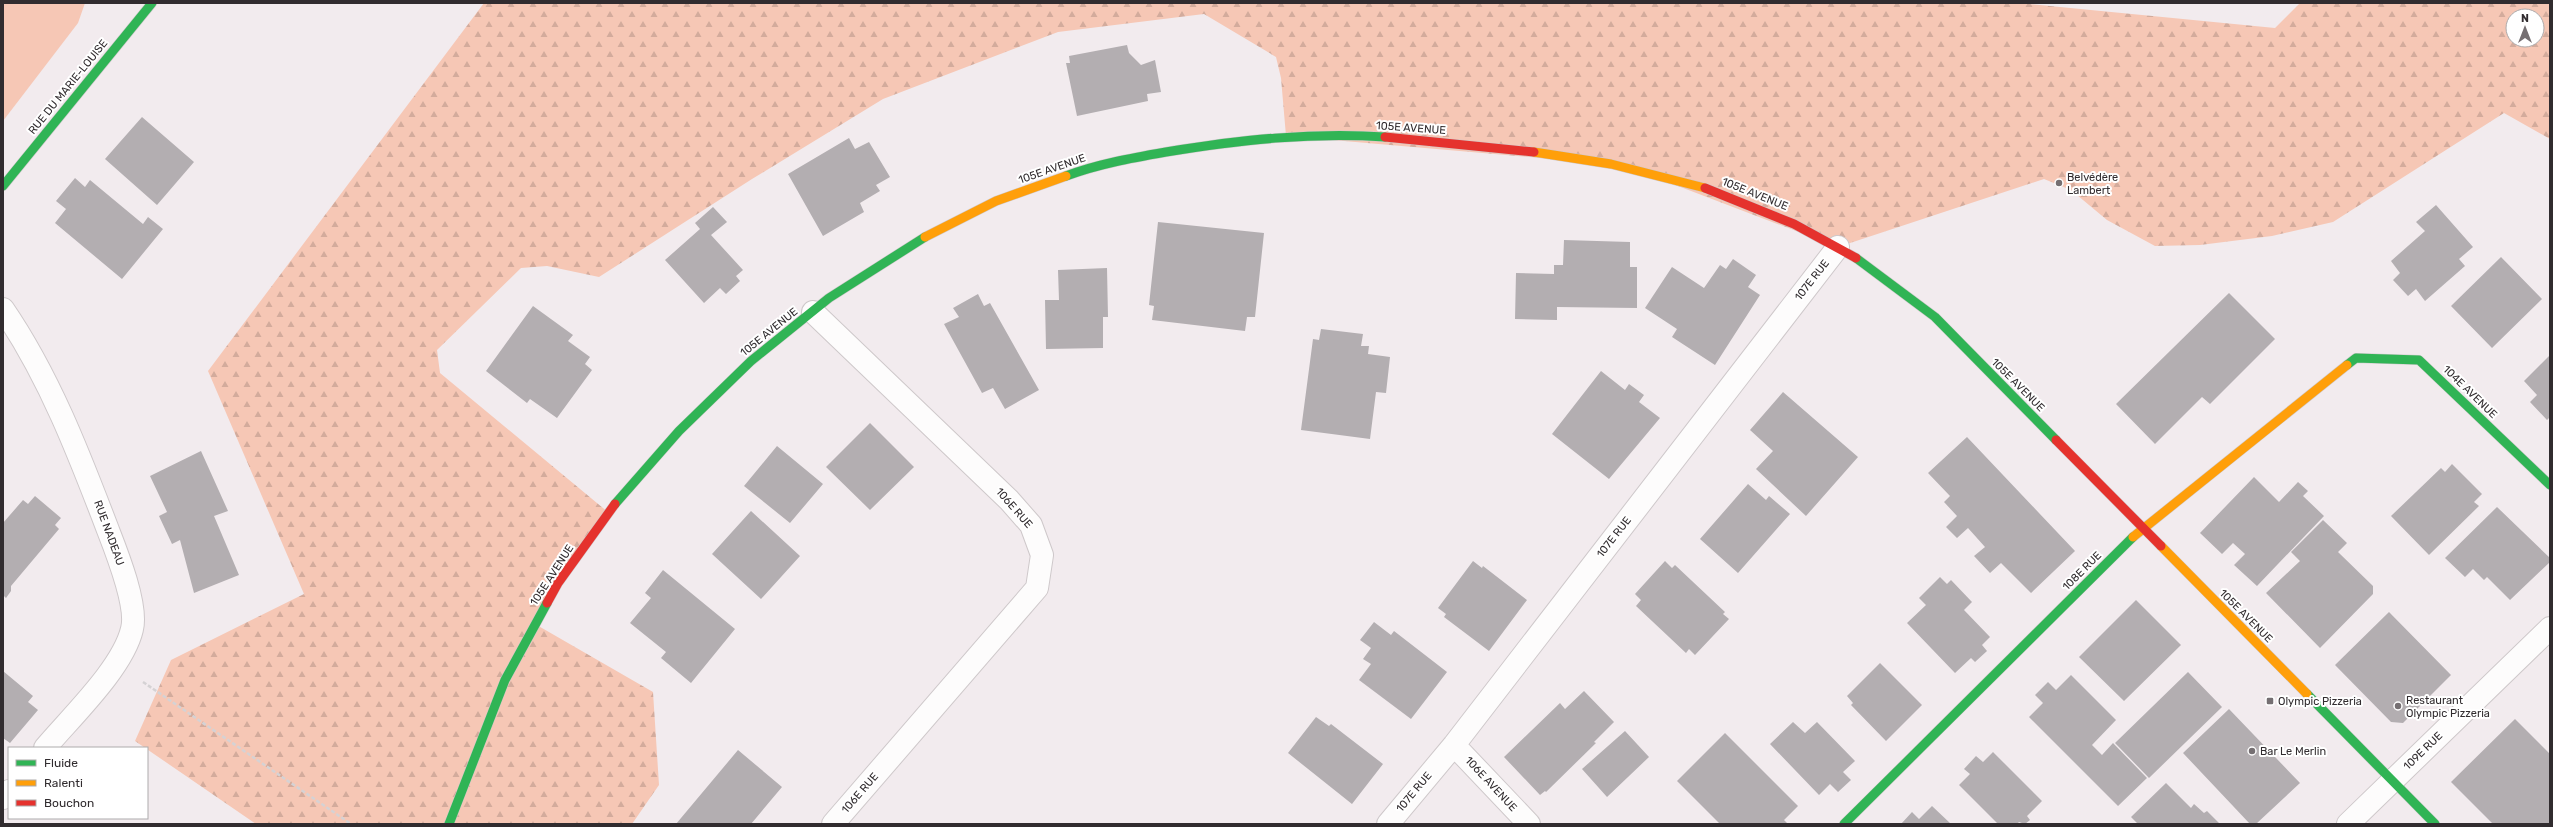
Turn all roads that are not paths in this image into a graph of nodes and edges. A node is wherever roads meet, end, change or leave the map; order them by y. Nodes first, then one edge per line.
1 (152, 3) edge
2 (3, 186) edge
3 (1838, 247) junction
4 (3, 309) edge
5 (813, 312) junction
6 (2356, 358) joint
7 (2550, 485) edge
8 (2142, 528) junction
9 (2550, 628) edge
10 (1454, 745) junction
11 (46, 747) edge
12 (2392, 781) junction
13 (448, 824) edge
14 (833, 824) edge
15 (1388, 824) edge
16 (1529, 824) edge
17 (1844, 824) edge
18 (2348, 824) edge
19 (2435, 824) edge

1 - 2 street, RUE DU MARIE-LOUISE
3 - 5 street, 105E AVENUE
3 - 8 street, 105E AVENUE
3 - 10 street, 107E RUE
4 - 11 street, RUE NADEAU
5 - 13 street, 105E AVENUE
5 - 14 street, 106E RUE
6 - 7 street, 104E AVENUE
6 - 8 street, 108E RUE
8 - 12 street, 105E AVENUE
8 - 17 street, 108E RUE
9 - 12 street, 109E RUE
10 - 15 street, 107E RUE
10 - 16 street, 106E AVENUE
12 - 18 street, 109E RUE
12 - 19 street, 105E AVENUE

